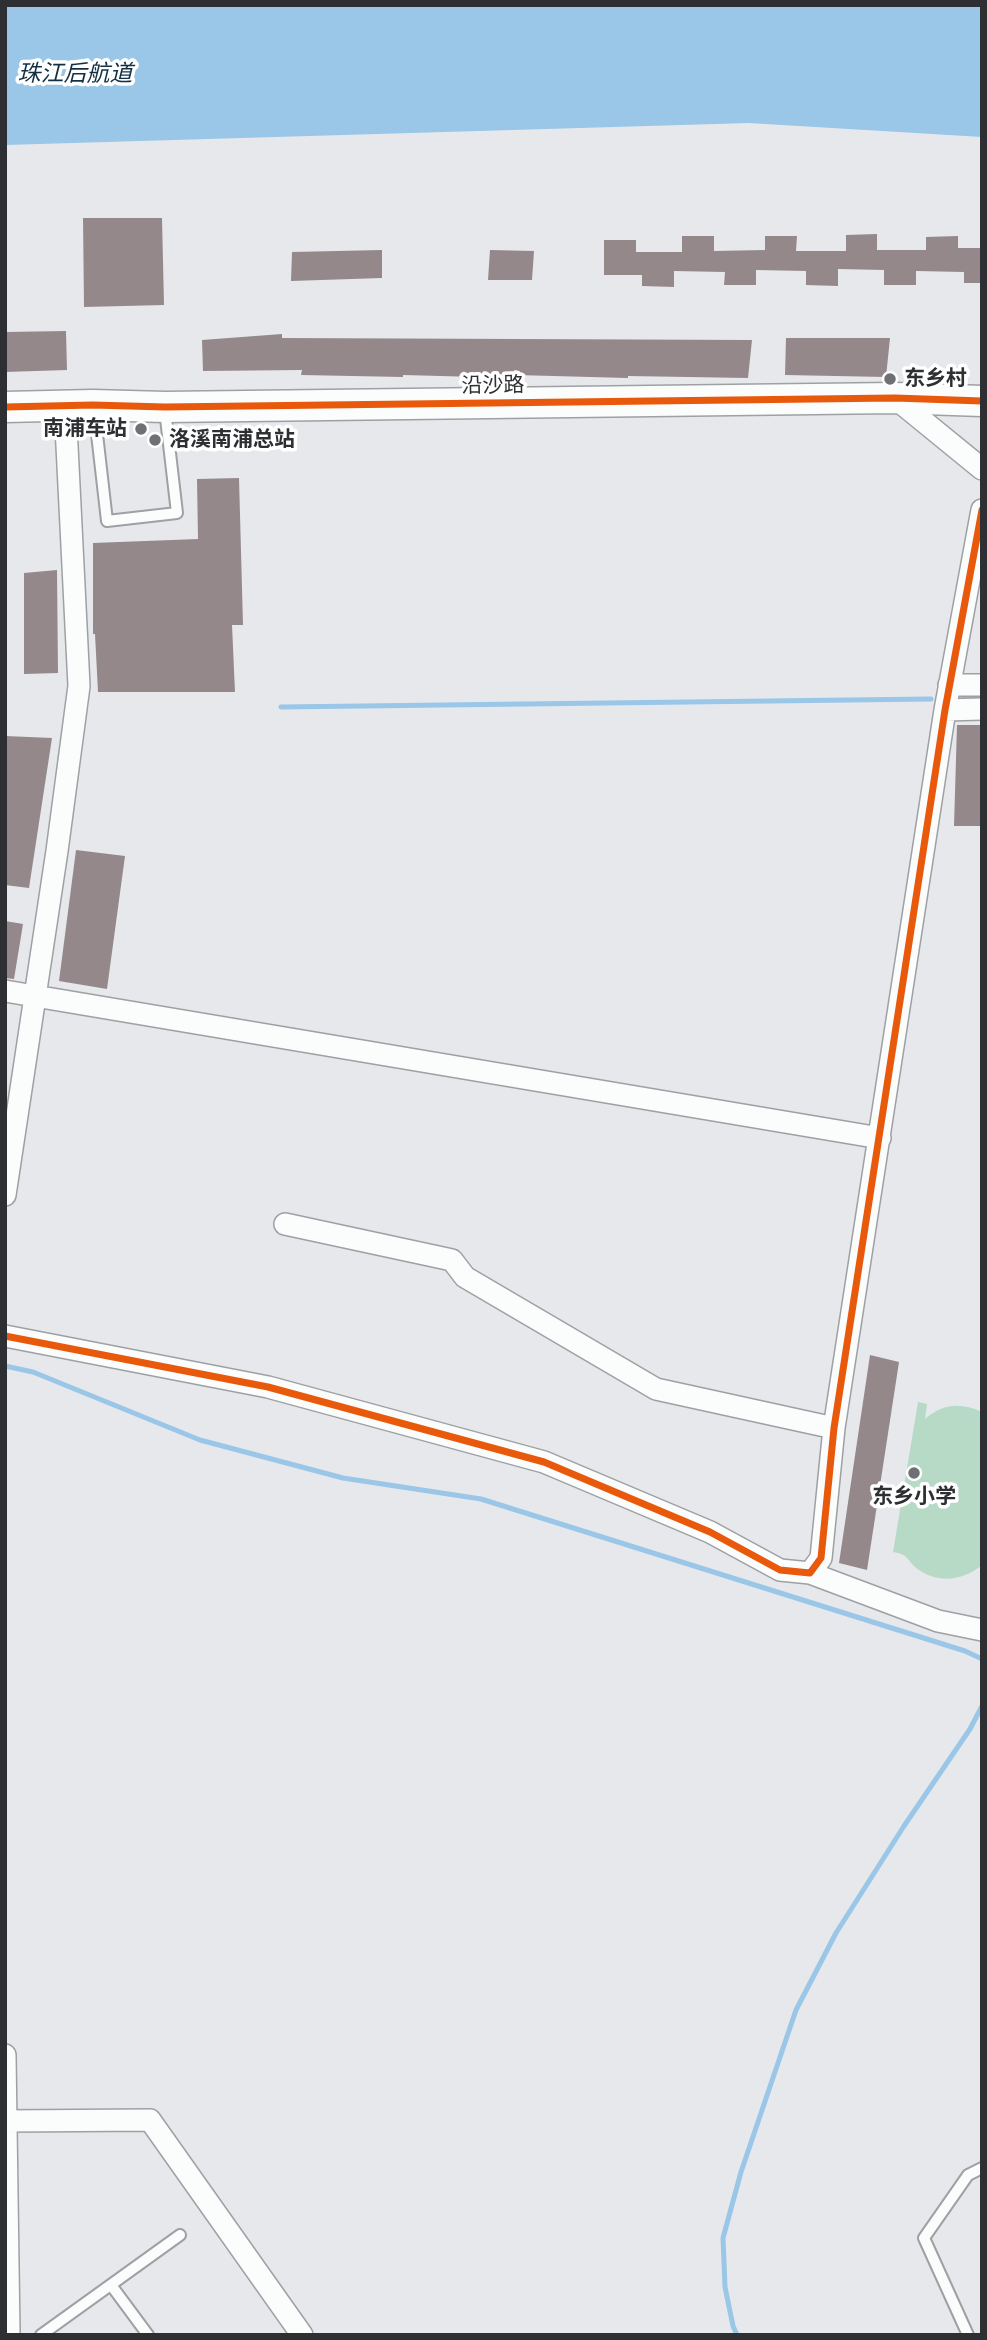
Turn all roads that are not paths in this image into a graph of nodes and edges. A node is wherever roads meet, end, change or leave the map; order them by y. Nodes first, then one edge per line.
1 (895, 398) junction
2 (982, 401) edge
3 (79, 405) junction
4 (5, 407) edge
5 (165, 408) junction
6 (982, 469) edge
7 (982, 510) edge
8 (949, 685) junction
9 (982, 685) edge
10 (982, 709) edge
11 (945, 710) junction
12 (5, 991) edge
13 (36, 996) junction
14 (880, 1138) junction
15 (5, 1195) edge
16 (285, 1224) dead end
17 (5, 1336) edge
18 (834, 1428) junction
19 (810, 1573) junction
20 (982, 1630) edge
21 (5, 2055) edge
22 (7, 2120) edge
23 (982, 2168) edge
24 (180, 2235) dead end
25 (111, 2285) junction
26 (9, 2335) edge
27 (41, 2335) edge
28 (148, 2335) edge
29 (302, 2335) edge
30 (968, 2335) edge

1 - 2 street, 沿沙路
1 - 5 street, 沿沙路
1 - 6 street
3 - 4 street, 沿沙路
3 - 5 street, 沿沙路
3 - 5 lane
3 - 13 street
7 - 8 street
8 - 9 street
8 - 11 street
10 - 11 street
11 - 14 street
12 - 13 street
13 - 14 street
13 - 15 street
14 - 18 street
16 - 18 street
17 - 19 street
18 - 19 street
19 - 20 street
21 - 22 street
22 - 26 street
22 - 29 street
23 - 30 lane
24 - 25 lane
25 - 27 lane
25 - 28 lane

